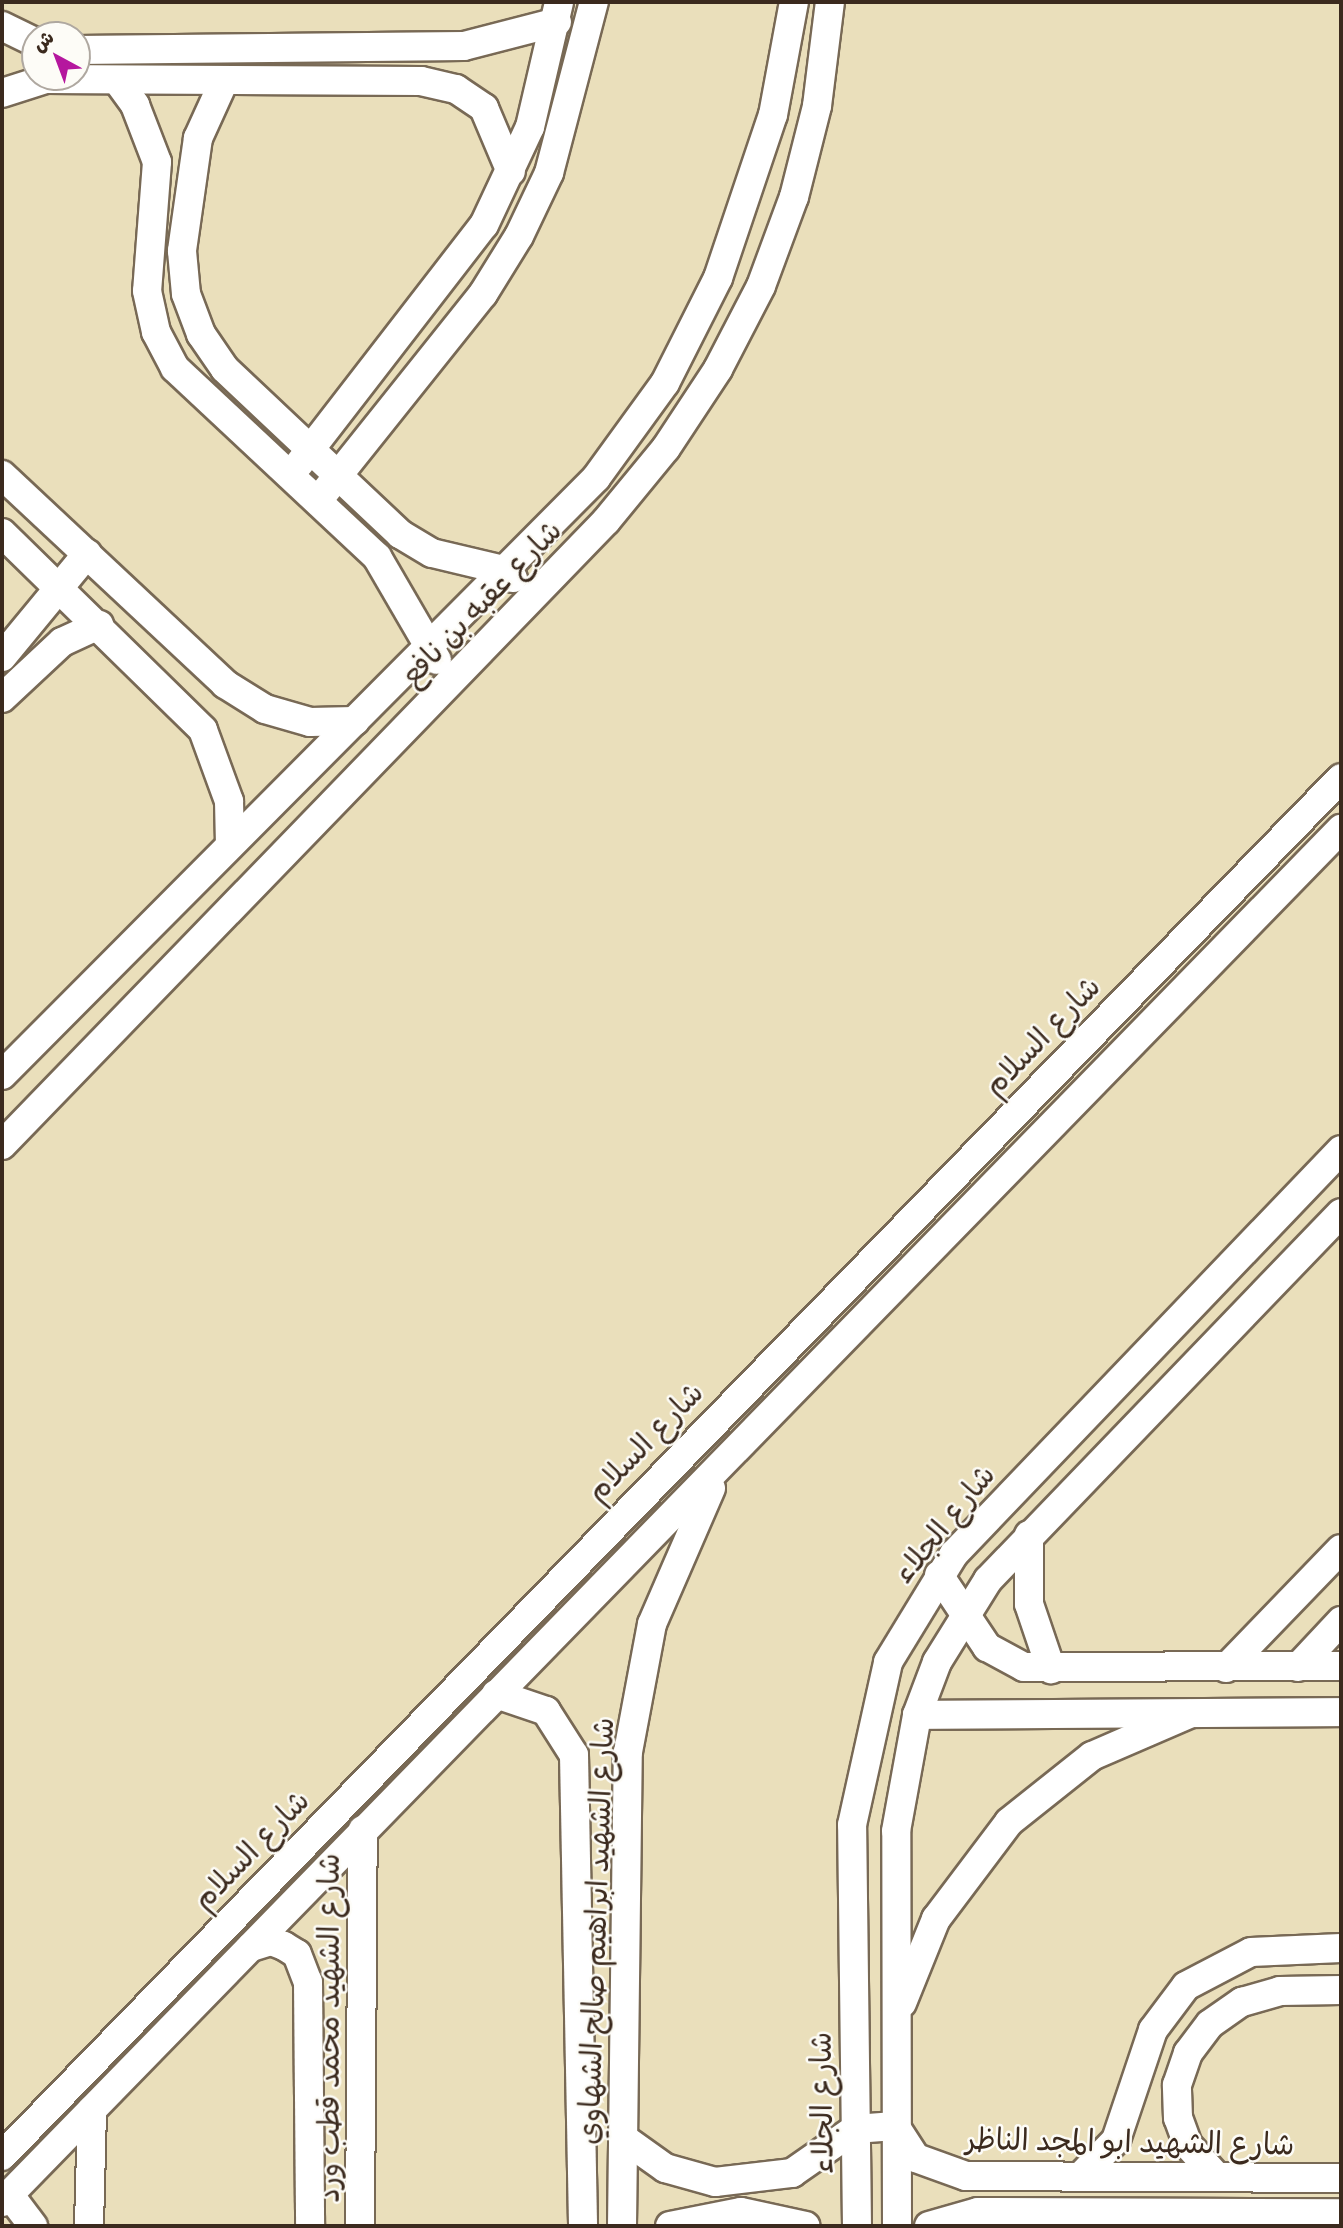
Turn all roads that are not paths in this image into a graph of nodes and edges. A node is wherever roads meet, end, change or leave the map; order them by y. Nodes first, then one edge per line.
1 (594, 2) edge
2 (794, 2) edge
3 (830, 2) edge
4 (558, 12) edge
5 (2, 26) edge
6 (21, 36) edge
7 (91, 50) edge
8 (174, 51) junction
9 (117, 80) junction
10 (173, 80) junction
11 (224, 80) junction
12 (2, 93) edge
13 (511, 172) junction
14 (310, 452) junction
15 (2, 475) edge
16 (288, 477) junction
17 (336, 477) junction
18 (316, 503) junction
19 (2, 533) edge
20 (87, 554) junction
21 (504, 570) junction
22 (58, 585) junction
23 (533, 596) junction
24 (99, 625) junction
25 (427, 648) junction
26 (2, 657) edge
27 (454, 678) junction
28 (2, 698) edge
29 (355, 721) junction
30 (1341, 778) edge
31 (1341, 830) edge
32 (230, 845) junction
33 (2, 1075) edge
34 (2, 1144) edge
35 (1341, 1150) edge
36 (1341, 1213) edge
37 (709, 1423) junction
38 (736, 1449) junction
39 (1029, 1535) junction
40 (1341, 1549) edge
41 (939, 1575) junction
42 (965, 1611) junction
43 (1341, 1621) edge
44 (1298, 1667) junction
45 (1341, 1667) edge
46 (1226, 1668) junction
47 (1051, 1669) junction
48 (496, 1694) junction
49 (1341, 1712) edge
50 (1189, 1713) junction
51 (917, 1715) junction
52 (863, 1758) junction
53 (906, 1763) junction
54 (363, 1830) junction
55 (251, 1947) junction
56 (1341, 1948) edge
57 (1341, 1990) edge
58 (894, 2033) junction
59 (1138, 2068) junction
60 (1179, 2076) junction
61 (92, 2110) junction
62 (895, 2126) junction
63 (855, 2129) junction
64 (623, 2137) junction
65 (2, 2156) edge
66 (1080, 2177) junction
67 (1217, 2177) junction
68 (1341, 2178) edge
69 (5, 2198) edge
70 (1341, 2213) edge
71 (33, 2226) edge
72 (89, 2226) edge
73 (310, 2226) edge
74 (360, 2226) edge
75 (583, 2226) edge
76 (622, 2226) edge
77 (670, 2226) edge
78 (806, 2226) edge
79 (857, 2226) edge
80 (897, 2226) edge
81 (929, 2226) edge

1 - 17 street
2 - 21 street, شارع عقبه بن نافع
3 - 23 street, شارع عقبه بن نافع
4 - 8 street
4 - 13 street
5 - 6 street
7 - 8 street
8 - 10 street
9 - 10 street
9 - 12 street
9 - 16 street
10 - 11 street
11 - 13 street
11 - 14 street
13 - 14 street
14 - 16 street
14 - 17 street
15 - 20 street
16 - 18 street
17 - 18 street
17 - 21 street
18 - 25 street
19 - 22 street
20 - 22 street
20 - 29 street
21 - 23 street
21 - 25 street, شارع عقبه بن نافع
22 - 24 street
22 - 26 street
23 - 27 street, شارع عقبه بن نافع
24 - 28 street
24 - 32 street
25 - 27 street
25 - 29 street, شارع عقبه بن نافع
27 - 34 street, شارع عقبه بن نافع
29 - 32 street, شارع عقبه بن نافع
30 - 37 street, شارع السلام
31 - 38 street
32 - 33 street, شارع عقبه بن نافع
35 - 41 street, شارع الجلاء
36 - 39 street
37 - 38 street
37 - 65 street, شارع السلام
38 - 48 street
38 - 64 street, شارع الشهيد ابراهيم صالح الشهاوي
39 - 42 street
39 - 47 street
40 - 46 street
41 - 42 street
41 - 52 street, شارع الجلاء
42 - 47 street
42 - 51 street
43 - 44 street
44 - 45 street
44 - 46 street
46 - 47 street
48 - 54 street
48 - 75 street, شارع الشهيد ابراهيم صالح الشهاوي
49 - 50 street
50 - 51 street
50 - 58 street
51 - 53 street
52 - 53 street
52 - 63 street, شارع الجلاء
53 - 58 street
54 - 55 street
54 - 74 street, شارع الشهيد محمد قطب ورد
55 - 61 street
55 - 73 street, شارع الشهيد محمد قطب ورد
56 - 59 street
57 - 60 street
58 - 62 street
59 - 60 street
59 - 66 street
60 - 67 street
61 - 69 street
61 - 72 street
62 - 63 street
62 - 66 street, شارع الشهيد ابو المجد الناظر
62 - 80 street
63 - 64 street
63 - 79 street, شارع الجلاء
64 - 76 street, شارع الشهيد ابراهيم صالح الشهاوي
66 - 67 street, شارع الشهيد ابو المجد الناظر
67 - 68 street, شارع الشهيد ابو المجد الناظر
69 - 71 street
70 - 81 street
77 - 78 street

